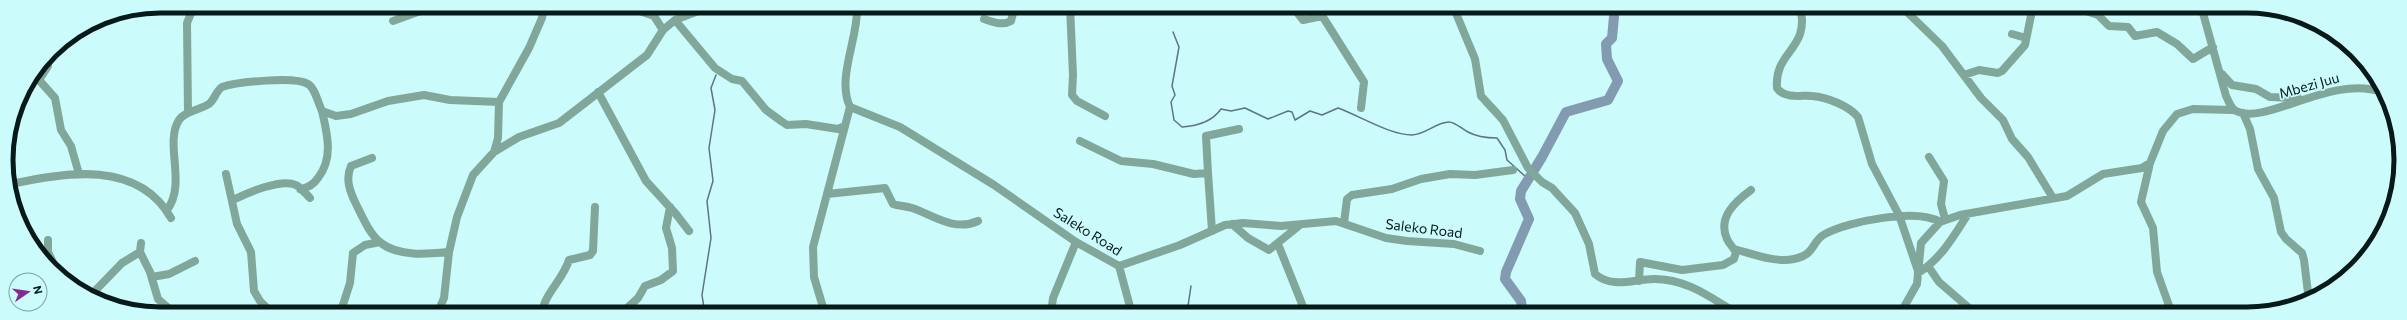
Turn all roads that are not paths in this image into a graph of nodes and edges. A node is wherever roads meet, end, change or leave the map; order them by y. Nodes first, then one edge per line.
1 (191, 13) edge
2 (415, 13) edge
3 (543, 13) edge
4 (652, 13) edge
5 (692, 13) edge
6 (858, 13) edge
7 (1014, 13) edge
8 (1070, 13) edge
9 (1298, 13) edge
10 (1320, 13) edge
11 (1456, 13) edge
12 (1801, 13) edge
13 (1908, 13) edge
14 (2030, 13) edge
15 (2093, 13) edge
16 (2203, 13) edge
17 (1322, 16) junction
18 (984, 19) dead end
19 (675, 20) junction
20 (393, 21) dead end
21 (664, 30) junction
22 (2012, 34) dead end
23 (2026, 38) junction
24 (2213, 46) junction
25 (47, 65) edge
26 (2219, 70) junction
27 (1964, 75) junction
28 (2376, 91) edge
29 (598, 92) junction
30 (2307, 98) junction
31 (499, 102) junction
32 (850, 107) junction
33 (1361, 108) dead end
34 (2233, 110) junction
35 (322, 111) junction
36 (188, 113) junction
37 (2243, 113) junction
38 (1105, 116) dead end
39 (845, 126) junction
40 (1239, 129) dead end
41 (1080, 141) dead end
42 (494, 152) junction
43 (1929, 157) dead end
44 (372, 158) dead end
45 (2150, 163) junction
46 (1513, 170) dead end
47 (1208, 173) junction
48 (79, 174) junction
49 (226, 174) dead end
50 (15, 183) edge
51 (300, 189) junction
52 (1751, 190) dead end
53 (827, 194) junction
54 (310, 198) dead end
55 (2053, 198) junction
56 (233, 200) junction
57 (595, 207) dead end
58 (670, 207) junction
59 (167, 210) junction
60 (1968, 214) junction
61 (1899, 216) junction
62 (171, 218) dead end
63 (978, 221) dead end
64 (1943, 221) junction
65 (1344, 223) junction
66 (1232, 224) junction
67 (1300, 225) junction
68 (689, 231) dead end
69 (1212, 231) junction
70 (48, 240) dead end
71 (380, 242) junction
72 (1076, 242) junction
73 (141, 243) dead end
74 (1278, 244) junction
75 (1734, 249) junction
76 (1480, 251) dead end
77 (140, 252) junction
78 (449, 252) junction
79 (52, 260) edge
80 (195, 261) dead end
81 (1119, 266) junction
82 (1928, 266) junction
83 (1918, 272) junction
84 (152, 277) junction
85 (1638, 281) junction
86 (94, 292) edge
87 (2307, 294) edge
88 (166, 307) edge
89 (266, 307) edge
90 (342, 307) edge
91 (439, 307) edge
92 (544, 307) edge
93 (628, 307) edge
94 (823, 307) edge
95 (1052, 307) edge
96 (1130, 307) edge
97 (1303, 307) edge
98 (1723, 307) edge
99 (1904, 307) edge
100 (1968, 307) edge
101 (2170, 307) edge

1 - 36 street
2 - 20 street
3 - 31 street
4 - 21 street
5 - 19 street
6 - 32 street
7 - 18 street
8 - 38 street
9 - 17 street
10 - 17 street
11 - 85 street
12 - 61 street
13 - 27 street
14 - 23 street
15 - 24 street
16 - 24 street
17 - 33 street
19 - 21 street
19 - 39 street
21 - 29 street
22 - 23 street
23 - 27 street
24 - 26 street
25 - 48 street
26 - 30 street
26 - 34 street
27 - 55 street
28 - 30 street, Mbezi Juu
29 - 42 street
29 - 58 street
30 - 37 street, Mbezi Juu
31 - 35 street
31 - 42 street
32 - 39 street
32 - 72 street, Saleko Road
34 - 37 street
34 - 45 street
35 - 36 street
35 - 51 street
36 - 59 street
37 - 87 street
39 - 53 street
40 - 47 street
41 - 47 street
42 - 78 street
43 - 64 street
44 - 71 street
45 - 55 street
45 - 101 street
46 - 65 street
47 - 69 street
48 - 50 street
48 - 59 street
49 - 56 street
51 - 54 street
51 - 56 street
52 - 75 street
53 - 63 street
53 - 94 street
55 - 60 street
56 - 89 street
57 - 92 street
58 - 68 street
58 - 93 street
59 - 62 street
60 - 64 street
60 - 82 street
61 - 64 street
61 - 75 street
61 - 83 street
64 - 83 street
65 - 67 street, Saleko Road
65 - 76 street, Saleko Road
66 - 67 street, Saleko Road
66 - 69 street, Saleko Road
66 - 74 street
67 - 74 street
69 - 81 street, Saleko Road
70 - 79 street
71 - 78 street
71 - 90 street
72 - 81 street, Saleko Road
72 - 95 street
73 - 77 street
74 - 97 street
75 - 85 street
77 - 84 street
77 - 86 street
78 - 91 street
80 - 84 street
81 - 96 street
82 - 83 street
82 - 100 street
83 - 99 street
84 - 88 street
85 - 98 street

